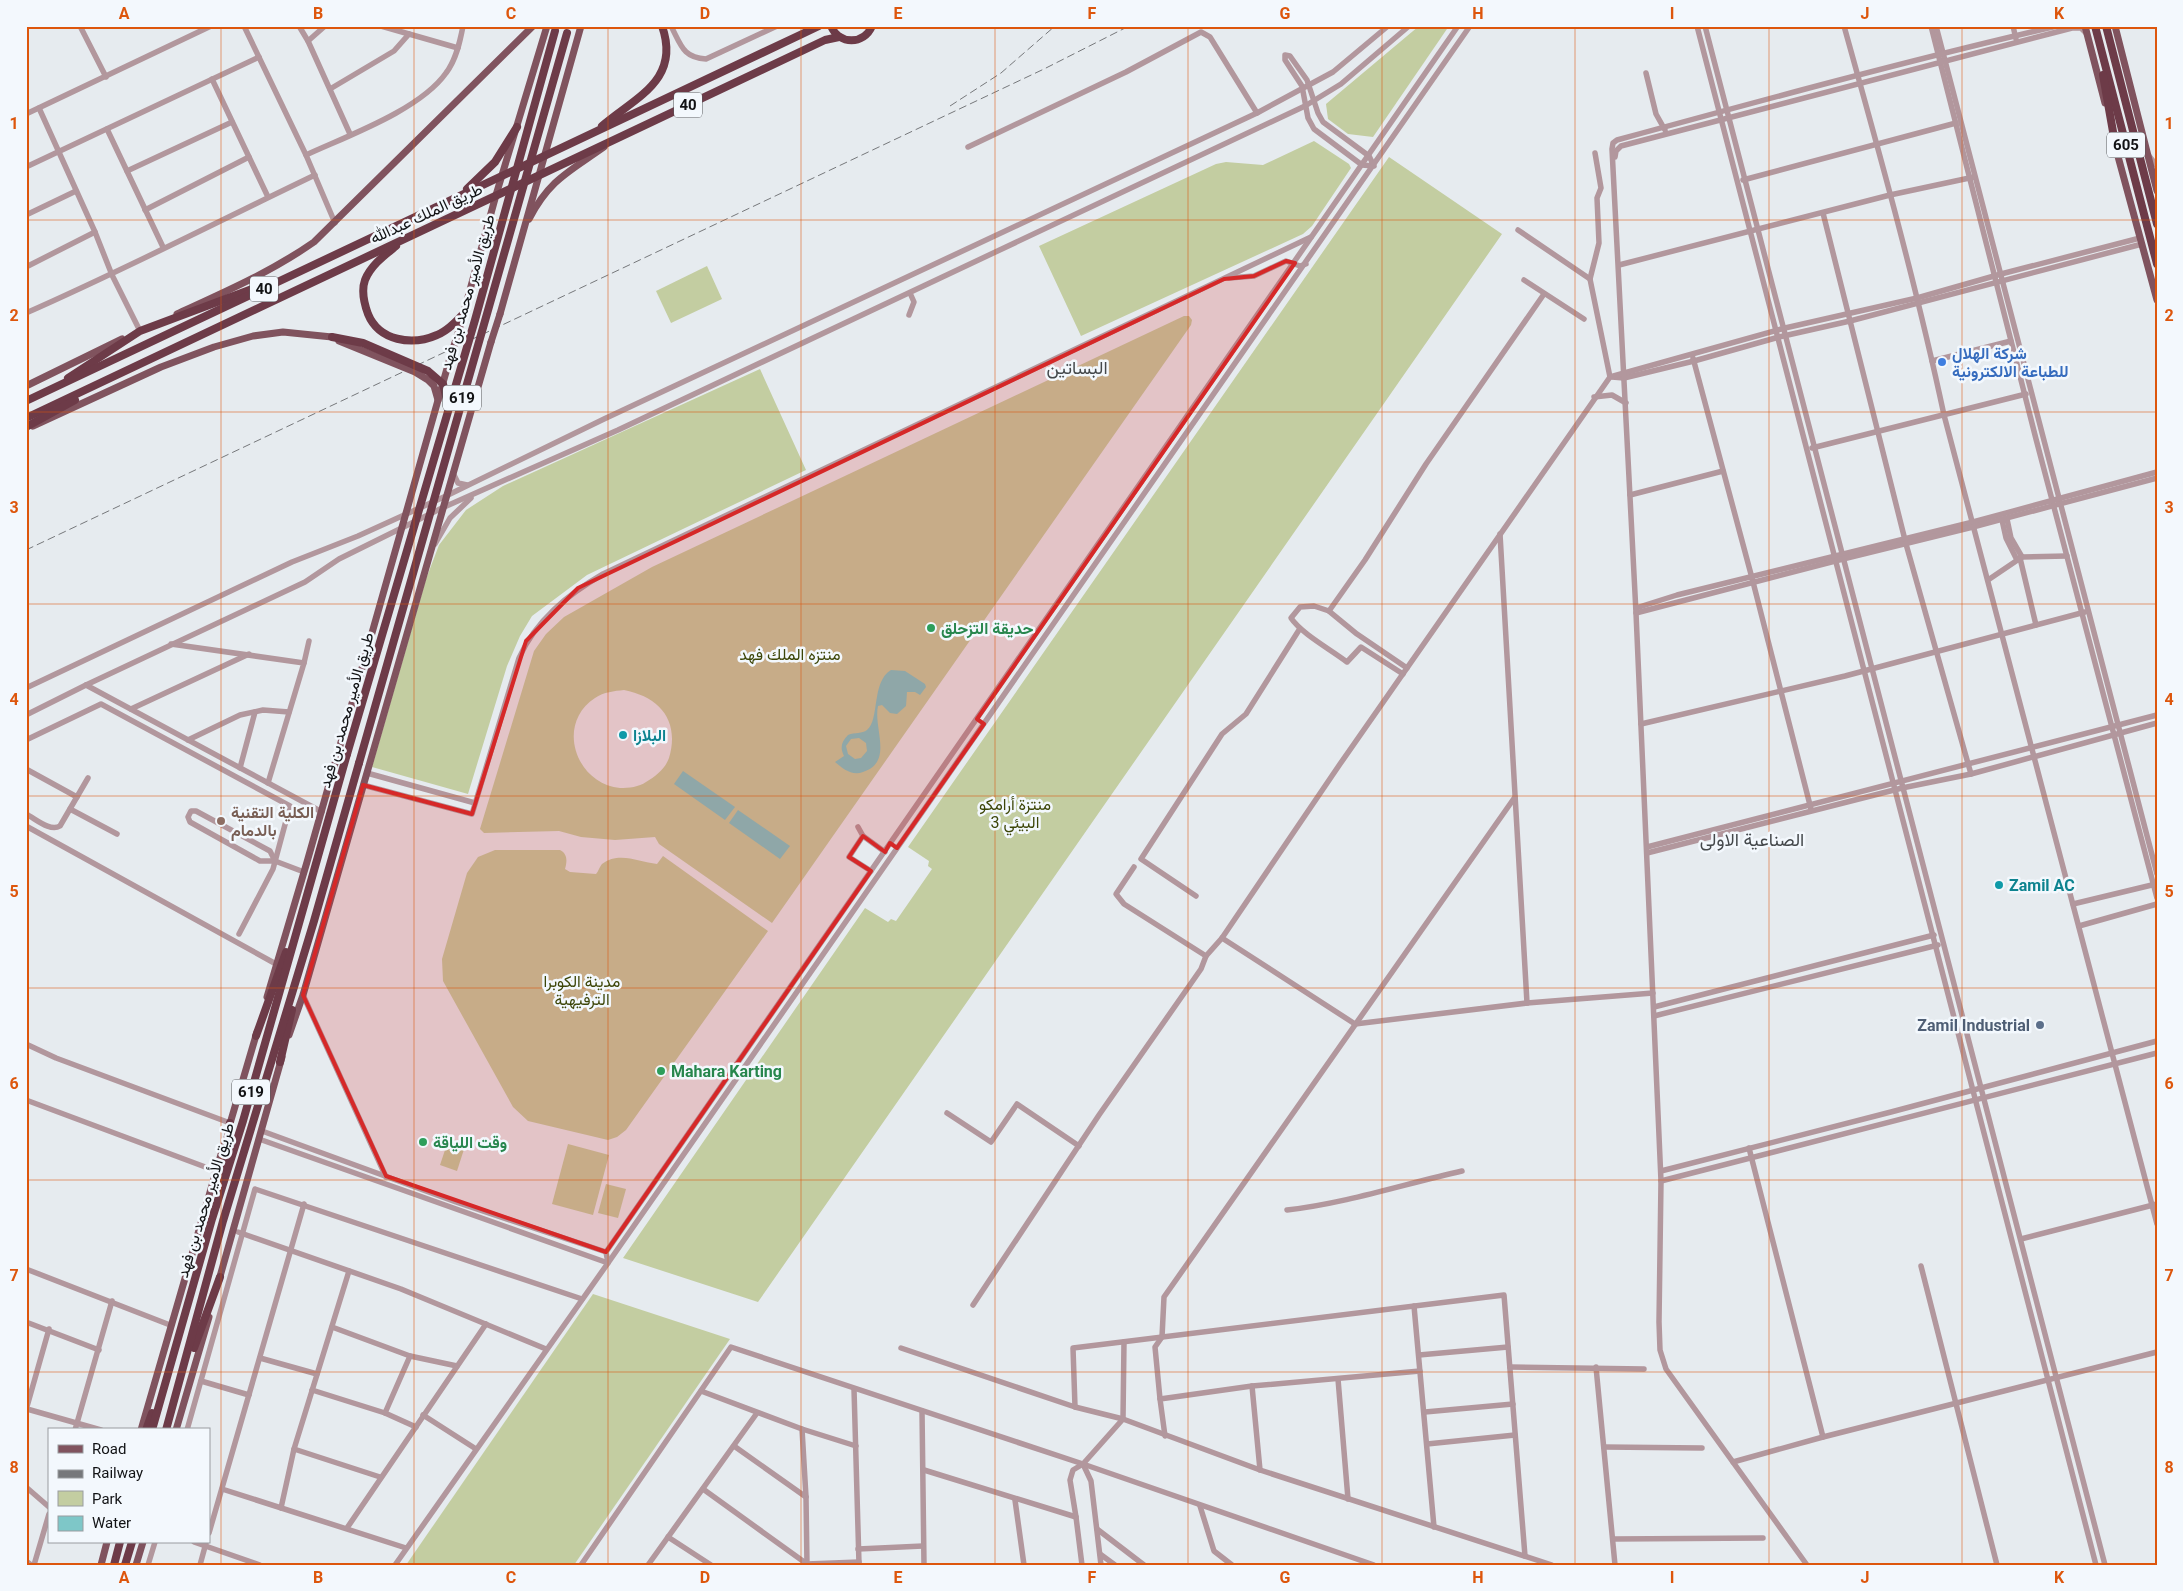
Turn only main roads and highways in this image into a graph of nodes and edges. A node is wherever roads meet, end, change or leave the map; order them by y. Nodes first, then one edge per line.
1 (533, 26) edge
2 (547, 26) edge
3 (581, 26) edge
4 (662, 26) edge
5 (819, 26) edge
6 (831, 26) edge
7 (872, 26) edge
8 (2085, 26) edge
9 (2095, 26) edge
10 (2106, 26) edge
11 (2115, 26) edge
12 (556, 29) edge
13 (568, 30) edge
14 (840, 38) junction
15 (517, 127) junction
16 (595, 132) junction
17 (613, 140) junction
18 (2115, 143) junction
19 (543, 157) junction
20 (538, 175) junction
21 (502, 176) junction
22 (2157, 191) edge
23 (496, 195) junction
24 (459, 196) junction
25 (2157, 224) edge
26 (521, 233) junction
27 (408, 237) junction
28 (2157, 264) edge
29 (313, 266) junction
30 (2157, 300) edge
31 (466, 310) junction
32 (140, 331) junction
33 (332, 337) junction
34 (106, 379) junction
35 (26, 386) edge
36 (44, 393) junction
37 (438, 400) junction
38 (26, 401) edge
39 (449, 407) junction
40 (26, 418) edge
41 (26, 428) edge
42 (309, 889) junction
43 (314, 921) junction
44 (256, 1036) junction
45 (280, 1062) junction
46 (230, 1123) junction
47 (212, 1219) junction
48 (220, 1277) junction
49 (179, 1335) junction
50 (178, 1392) junction
51 (142, 1428) edge
52 (147, 1428) edge
53 (153, 1428) edge
54 (167, 1428) edge
55 (177, 1428) edge
56 (106, 1544) edge
57 (119, 1544) edge
58 (131, 1544) edge
59 (142, 1544) edge
60 (101, 1565) edge
61 (114, 1565) edge
62 (125, 1565) edge
63 (136, 1565) edge

1 - 32 main road
2 - 15 main road
3 - 19 main road
4 - 16 highway
5 - 16 highway, طريق الملك عبدالله / 40
6 - 14 highway
7 - 14 highway, طريق الملك عبدالله
8 - 18 main road
9 - 18 highway
9 - 28 highway, 605
10 - 25 highway, 605
11 - 22 main road
12 - 39 highway, طريق الأمير محمد بن فهد / 619, bridge
13 - 43 highway, طريق الأمير محمد بن فهد / 619, bridge
14 - 17 highway, طريق الملك عبدالله / 40
15 - 21 main road
15 - 24 highway
16 - 19 highway, طريق الملك عبدالله / 40
17 - 20 highway, طريق الملك عبدالله / 40
17 - 26 main road
18 - 30 main road
19 - 20 main road
19 - 21 highway, طريق الملك عبدالله / 40
20 - 23 highway, طريق الملك عبدالله / 40
20 - 26 main road
21 - 23 main road
21 - 24 highway, طريق الملك عبدالله / 40
23 - 27 highway, طريق الملك عبدالله / 40
23 - 31 main road
24 - 29 highway, طريق الملك عبدالله / 40
26 - 45 main road, bridge
27 - 31 highway
27 - 34 highway, طريق الملك عبدالله / 40
29 - 32 highway
29 - 36 highway, طريق الملك عبدالله / 40
31 - 37 main road, bridge
32 - 35 main road
32 - 36 highway
33 - 37 main road, bridge
33 - 39 highway, bridge
33 - 41 main road
34 - 40 highway, طريق الملك عبدالله / 40
34 - 41 highway
36 - 38 highway, طريق الملك عبدالله / 40
37 - 44 main road
39 - 42 highway, طريق الأمير محمد بن فهد / 619, bridge
42 - 44 highway
42 - 47 highway, طريق الأمير محمد بن فهد / 619
43 - 45 highway
43 - 50 highway, طريق الأمير محمد بن فهد / 619
44 - 46 main road
45 - 48 main road
46 - 47 highway
46 - 51 main road
47 - 49 highway, طريق الأمير محمد بن فهد / 619
48 - 50 highway
48 - 55 main road
49 - 52 highway
49 - 53 highway, طريق الأمير محمد بن فهد / 619
50 - 54 highway, طريق الأمير محمد بن فهد / 619
56 - 60 main road
57 - 61 highway
58 - 62 highway
59 - 63 main road

